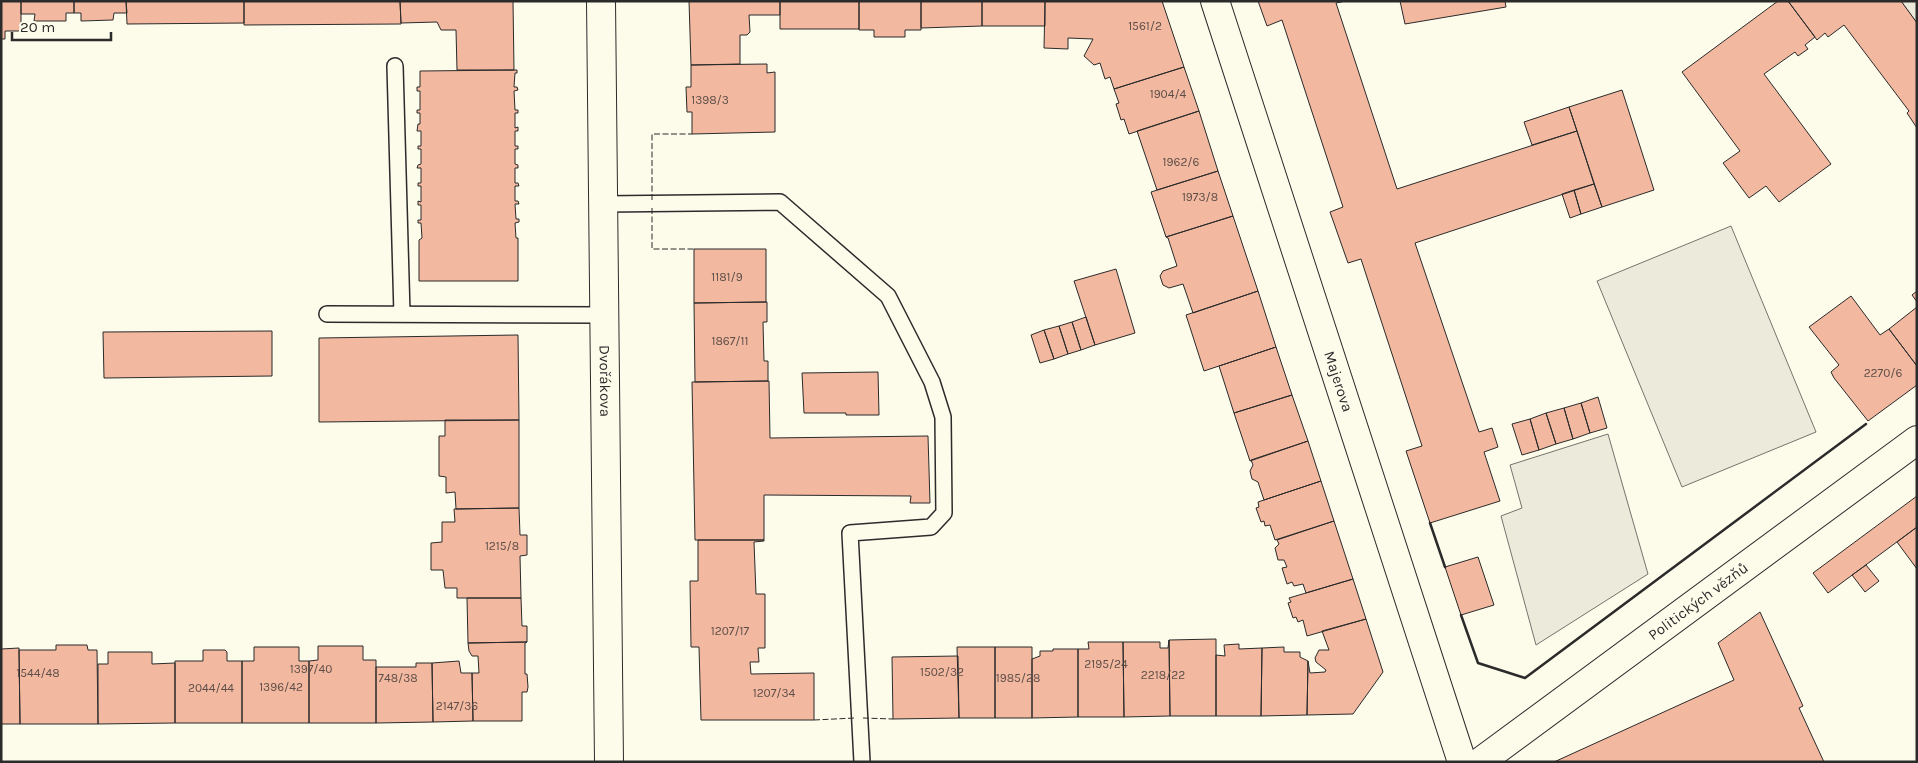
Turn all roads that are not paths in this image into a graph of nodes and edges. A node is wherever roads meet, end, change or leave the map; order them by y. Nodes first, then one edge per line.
1 (601, 1) edge
2 (1215, 1) edge
3 (395, 66) dead end
4 (604, 204) junction
5 (327, 314) dead end
6 (402, 314) junction
7 (605, 315) junction
8 (1917, 440) edge
9 (609, 762) edge
10 (862, 762) edge
11 (1462, 762) edge
12 (1480, 762) edge

1 - 4 street, Dvořákova
2 - 11 street, Majerova
3 - 6 lane
4 - 7 street, Dvořákova
4 - 10 lane
5 - 6 lane
6 - 7 lane
7 - 9 street, Dvořákova
8 - 12 street, Politických vězňů

